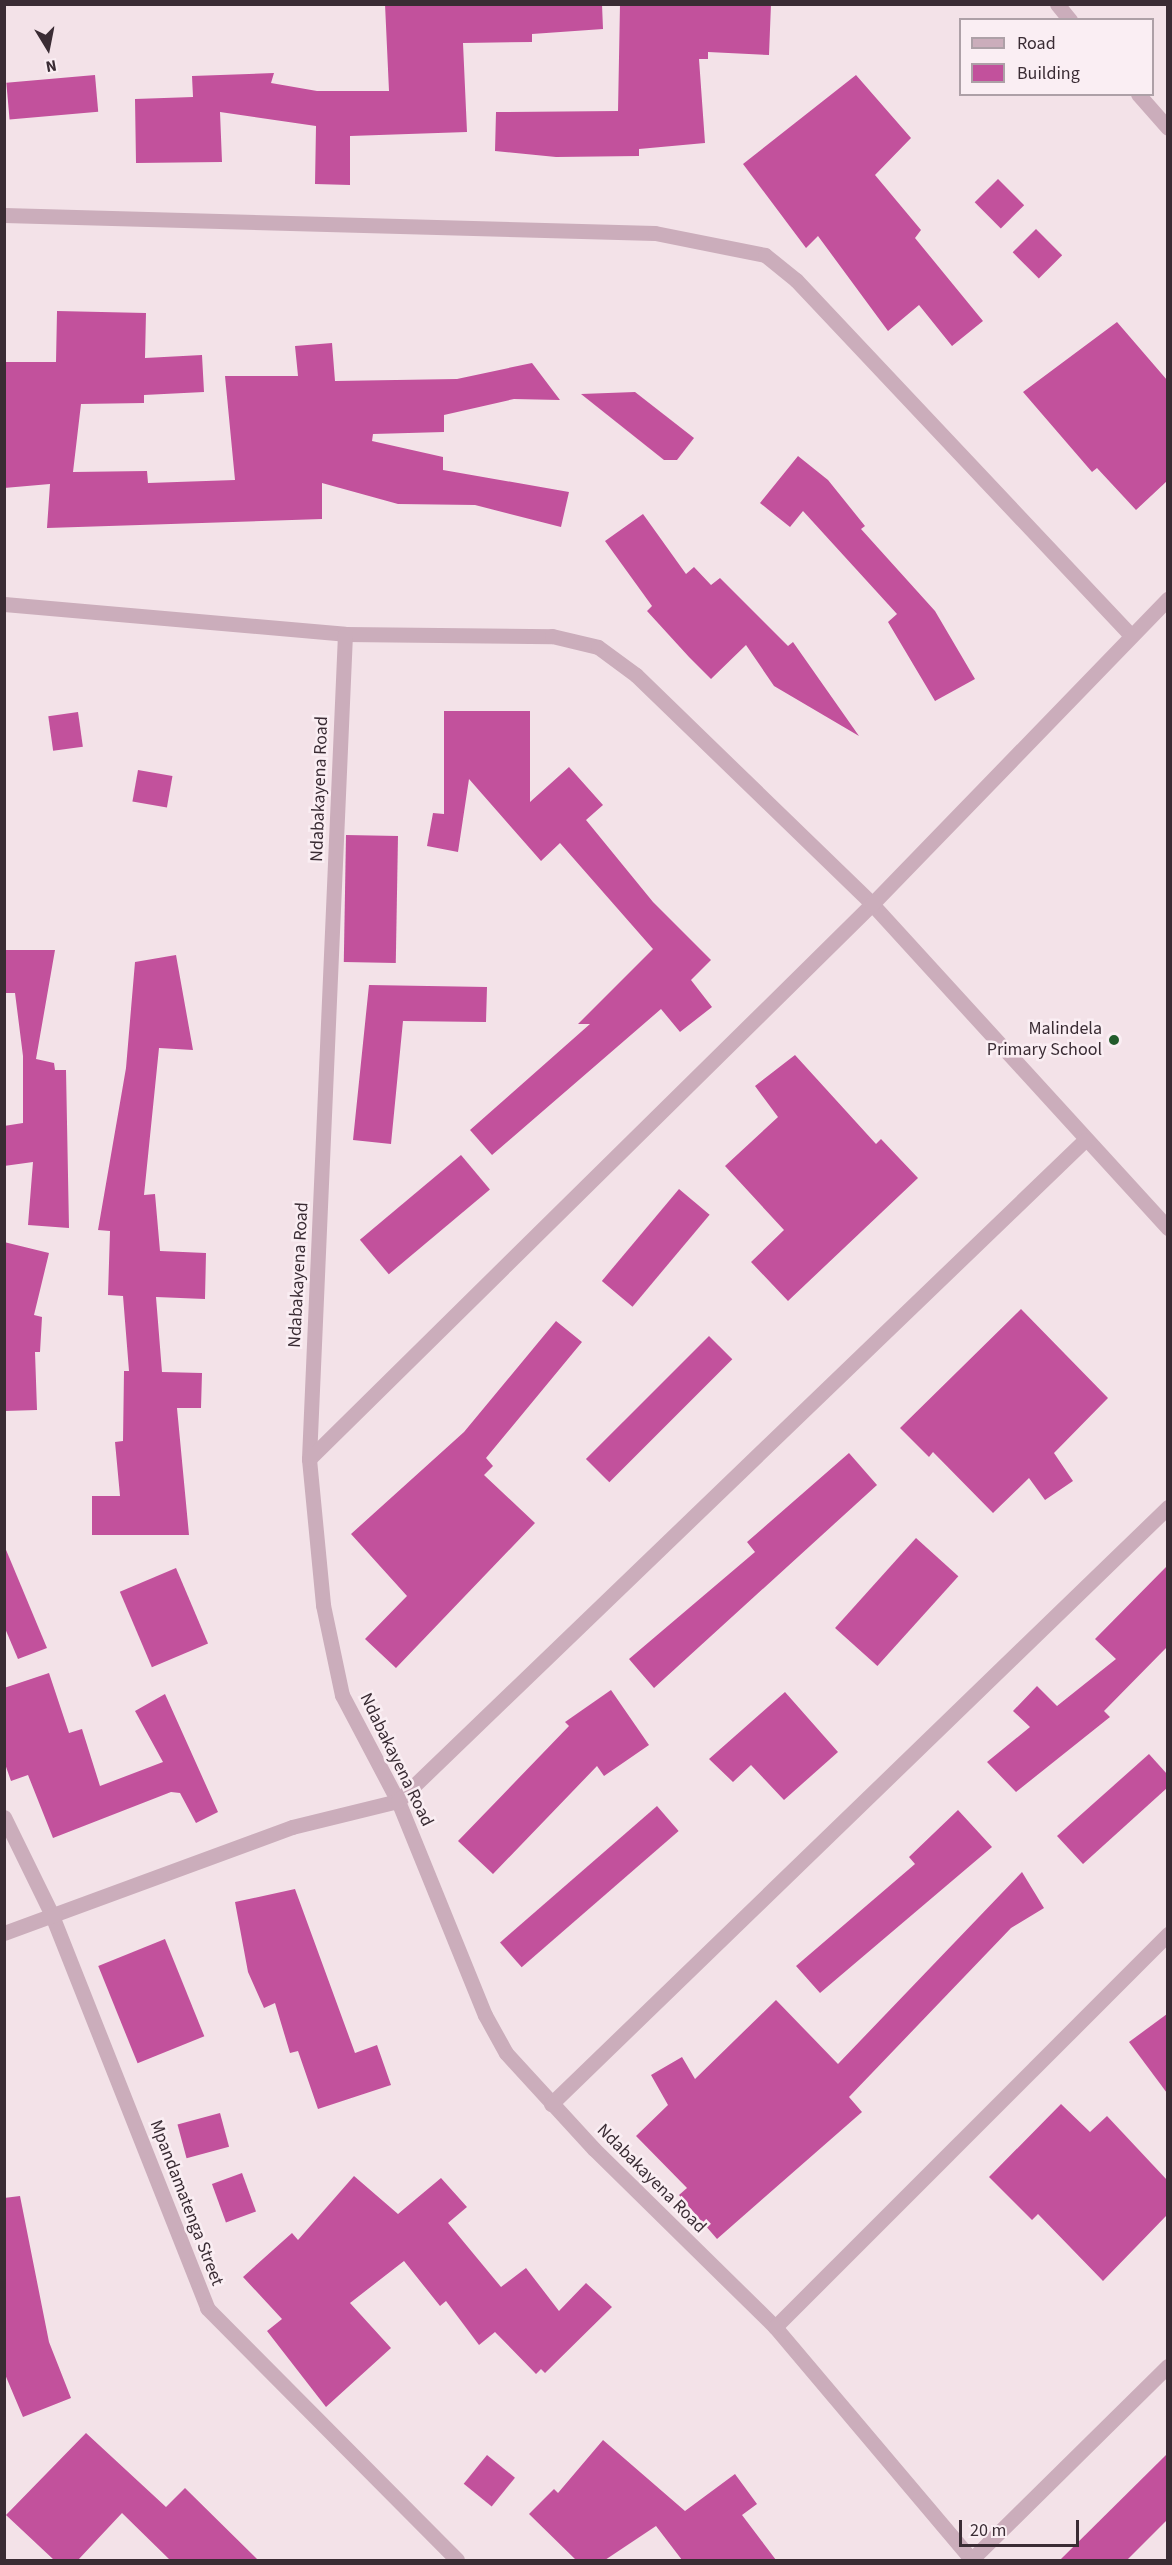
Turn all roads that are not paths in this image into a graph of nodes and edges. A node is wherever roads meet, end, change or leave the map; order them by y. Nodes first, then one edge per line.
1 (1057, 4) edge
2 (1068, 18) edge
3 (1139, 96) edge
4 (1167, 128) edge
5 (4, 215) edge
6 (1167, 599) edge
7 (4, 604) edge
8 (1129, 633) junction
9 (345, 634) junction
10 (872, 904) junction
11 (1084, 1140) junction
12 (1167, 1228) edge
13 (309, 1459) junction
14 (1167, 1507) edge
15 (398, 1801) junction
16 (4, 1817) edge
17 (51, 1913) junction
18 (4, 1933) edge
19 (1167, 1934) edge
20 (551, 2104) junction
21 (775, 2327) junction
22 (1167, 2366) edge
23 (457, 2560) edge
24 (972, 2560) edge

1 - 2 street
3 - 4 street
5 - 8 street
6 - 8 street
7 - 9 street
8 - 10 street
9 - 10 street
9 - 13 street, Ndabakayena Road
10 - 11 street
10 - 13 street
11 - 12 street
11 - 15 street
13 - 15 street, Ndabakayena Road
14 - 20 street
15 - 17 street
15 - 20 street, Ndabakayena Road
16 - 17 street, Mpandamatenga Street
17 - 18 street
17 - 23 street, Mpandamatenga Street
19 - 21 street
20 - 21 street, Ndabakayena Road
21 - 24 street, Ndabakayena Road
22 - 24 street

